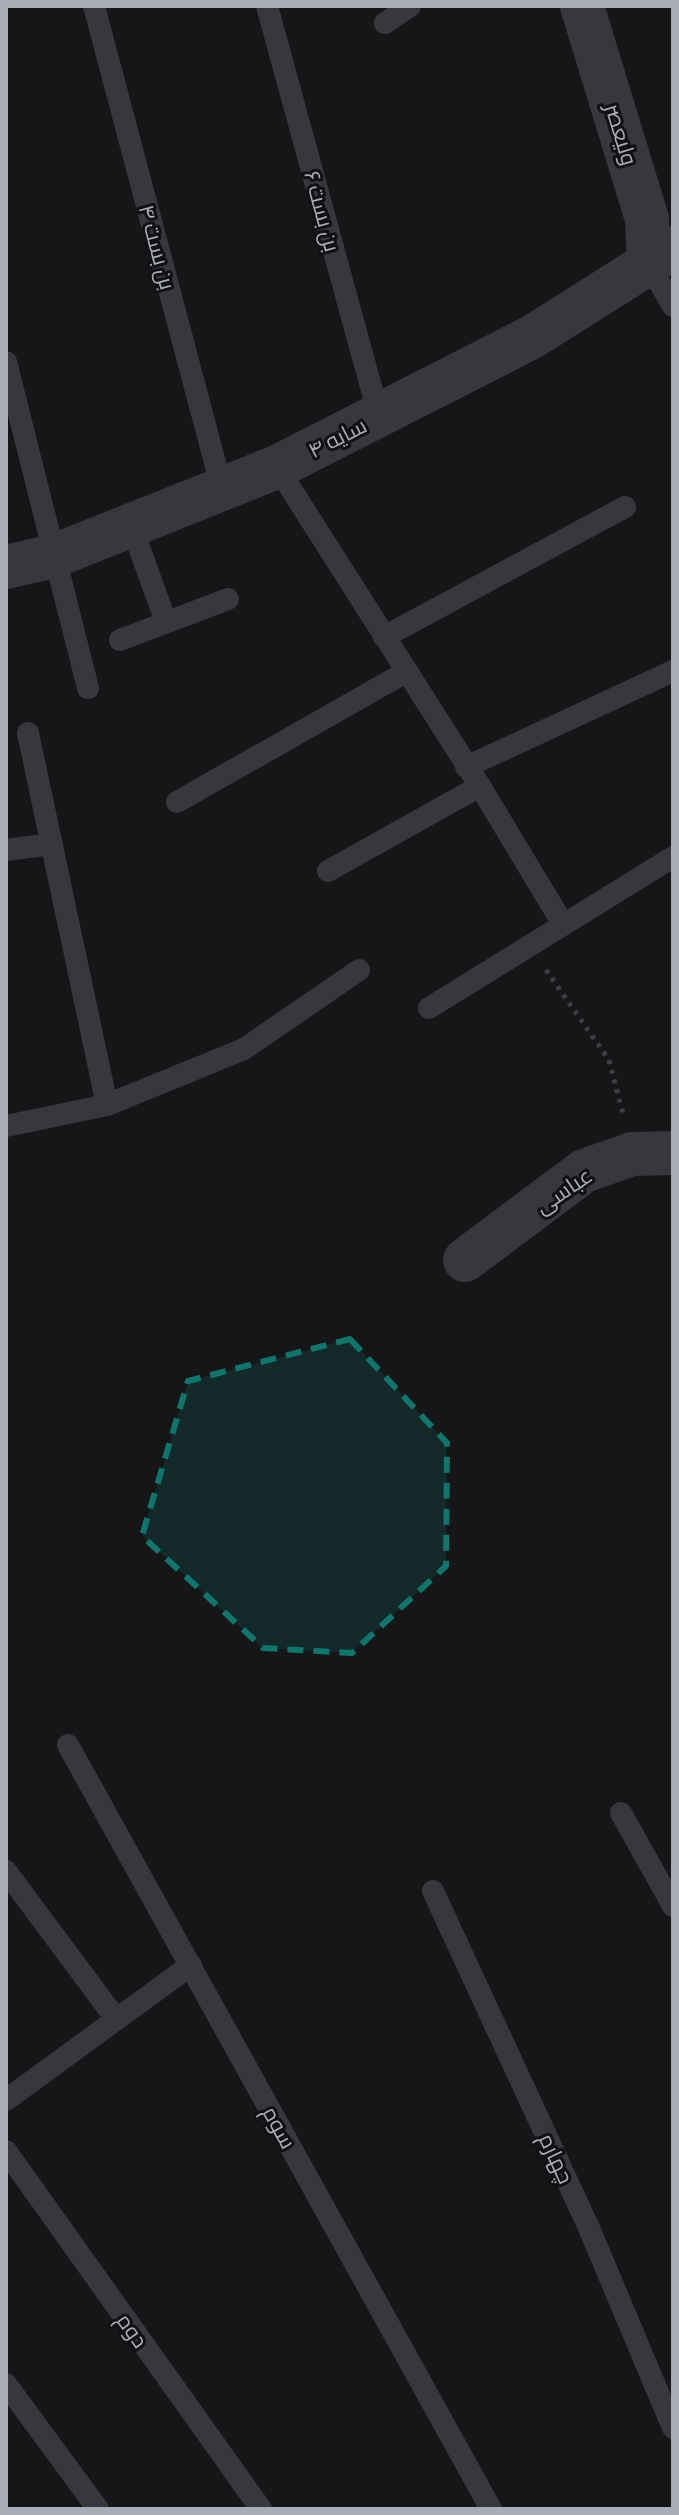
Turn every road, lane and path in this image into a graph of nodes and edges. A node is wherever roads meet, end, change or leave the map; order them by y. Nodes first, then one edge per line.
1 (94, 6) edge
2 (267, 6) edge
3 (410, 6) edge
4 (582, 6) edge
5 (385, 23) dead end
6 (661, 257) edge
7 (673, 306) edge
8 (6, 362) edge
9 (379, 416) junction
10 (277, 467) junction
11 (222, 489) junction
12 (625, 507) dead end
13 (131, 525) junction
14 (54, 556) junction
15 (6, 567) edge
16 (228, 599) dead end
17 (166, 622) junction
18 (384, 637) junction
19 (120, 640) dead end
20 (673, 671) edge
21 (406, 672) junction
22 (88, 688) dead end
23 (28, 733) dead end
24 (466, 767) junction
25 (480, 786) junction
26 (177, 802) dead end
27 (52, 844) junction
28 (6, 850) edge
29 (673, 857) edge
30 (328, 871) dead end
31 (563, 924) junction
32 (528, 945) junction
33 (359, 970) dead end
34 (429, 1008) dead end
35 (107, 1105) junction
36 (6, 1126) edge
37 (653, 1153) edge
38 (465, 1260) dead end
39 (68, 1745) dead end
40 (621, 1813) dead end
41 (6, 1871) edge
42 (433, 1891) dead end
43 (673, 1906) edge
44 (191, 1965) junction
45 (116, 2019) junction
46 (6, 2100) edge
47 (6, 2151) edge
48 (6, 2384) edge
49 (673, 2428) edge
50 (98, 2509) edge
51 (261, 2509) edge
52 (491, 2509) edge

1 - 11 lane, بن بست ۴
2 - 9 lane, بن بست ۶
3 - 5 lane
4 - 6 street, ولیعصر
6 - 7 lane
6 - 9 street, سایه ۴
8 - 14 lane
9 - 10 street, سایه ۴
10 - 11 street, سایه ۴
10 - 18 lane
11 - 13 street, سایه ۴
12 - 18 lane
13 - 14 street, سایه ۴
13 - 17 lane
14 - 15 street, سایه ۴
14 - 22 lane
16 - 17 lane
17 - 19 lane
18 - 21 lane
20 - 24 lane
21 - 24 lane
21 - 26 lane
23 - 27 lane
24 - 25 lane
25 - 30 lane
25 - 31 lane
27 - 28 lane
27 - 35 lane
29 - 31 lane
31 - 32 lane
32 - 34 lane
32 - 37 path
33 - 35 lane
35 - 36 lane
37 - 38 street, عباسی
39 - 44 lane, سوم
40 - 43 lane
41 - 45 lane
42 - 49 lane, چهارم
44 - 45 lane
44 - 52 lane, سوم
45 - 46 lane
47 - 51 lane, دوم
48 - 50 lane

